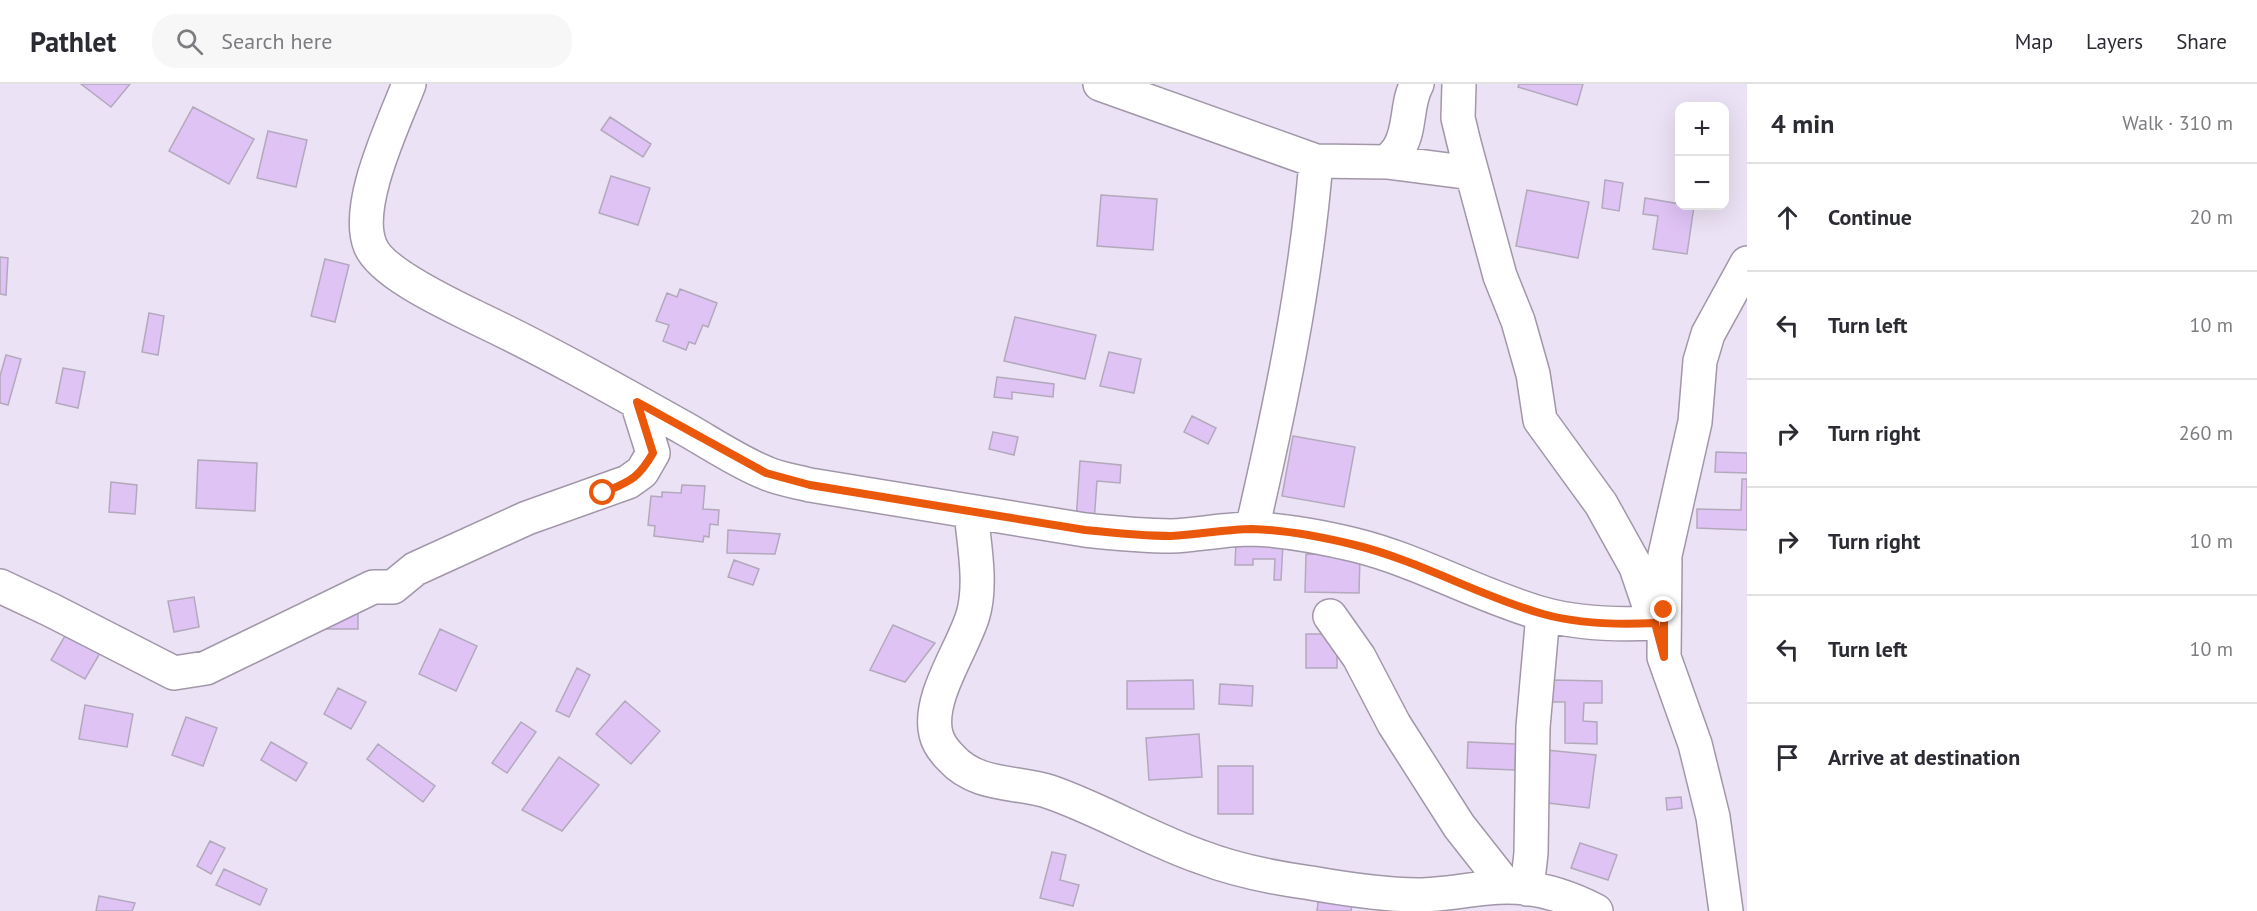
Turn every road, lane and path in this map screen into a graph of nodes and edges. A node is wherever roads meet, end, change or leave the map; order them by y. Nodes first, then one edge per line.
1 (409, 84) edge
2 (1100, 84) edge
3 (1417, 84) edge
4 (1459, 84) edge
5 (1316, 161) junction
6 (1387, 162) junction
7 (1472, 173) junction
8 (1747, 263) edge
9 (637, 402) junction
10 (971, 512) junction
11 (1252, 529) junction
12 (0, 586) edge
13 (1543, 614) junction
14 (1330, 616) dead end
15 (1655, 623) junction
16 (1664, 657) junction
17 (1517, 888) junction
18 (1596, 911) edge
19 (1726, 911) edge

1 - 9 street
2 - 5 street
3 - 6 street
4 - 7 street
5 - 6 street
5 - 11 street
6 - 7 street
7 - 15 street
8 - 16 street
9 - 10 street
9 - 12 street
10 - 11 street
10 - 17 street
11 - 13 street
13 - 15 street
13 - 17 street
14 - 17 street
15 - 16 street
16 - 19 street
17 - 18 street

